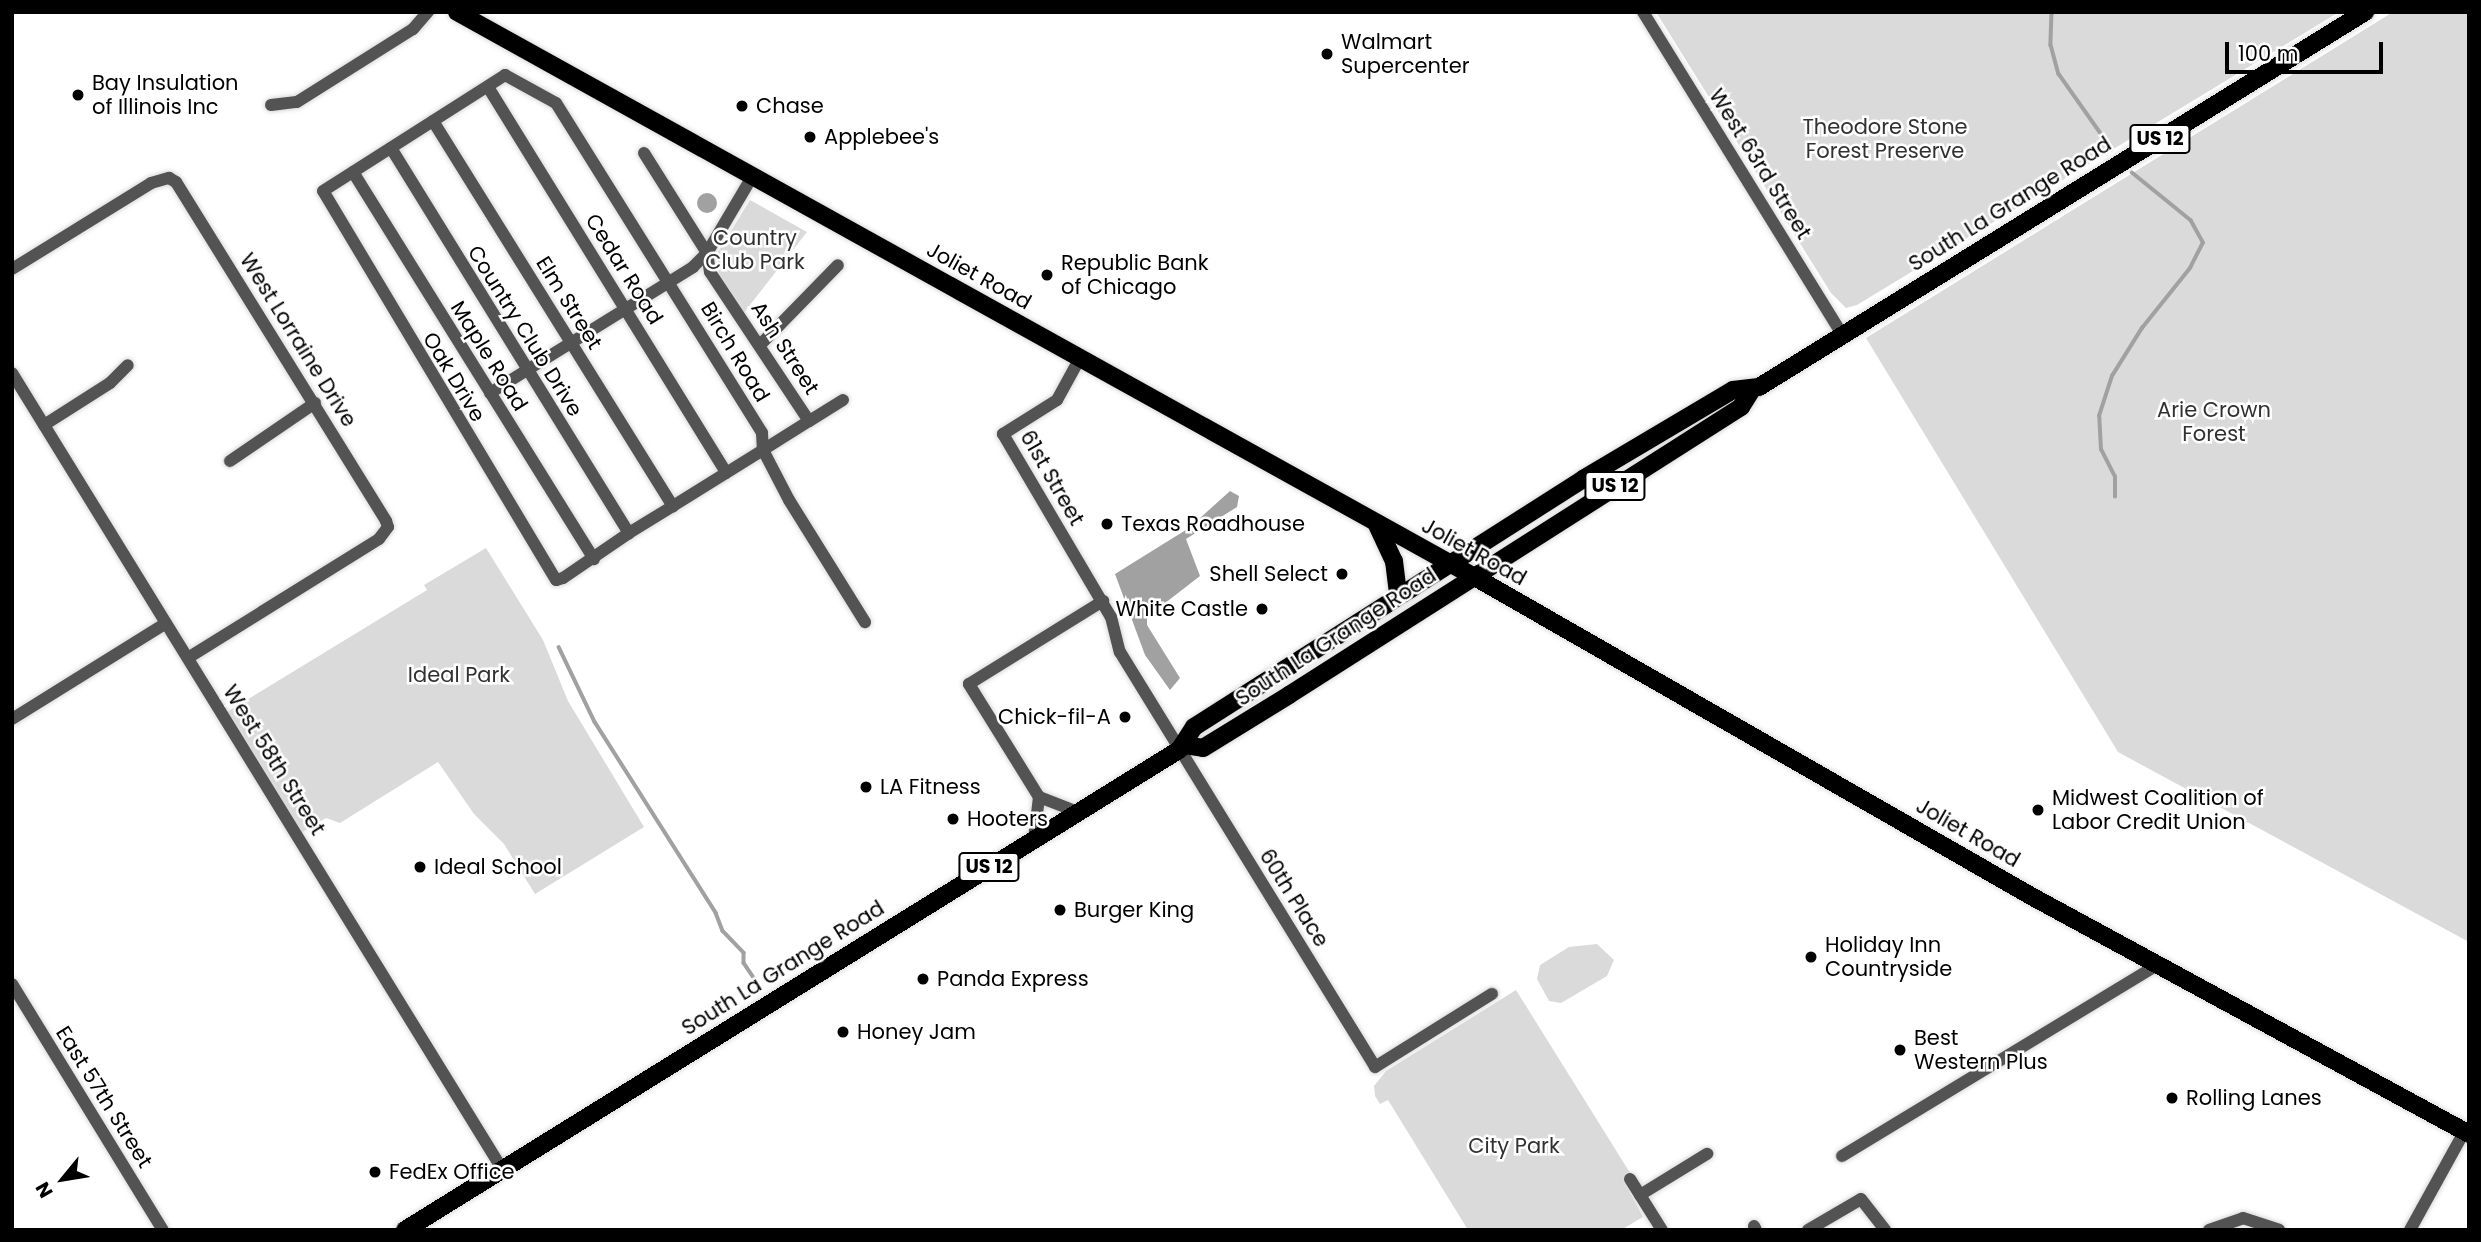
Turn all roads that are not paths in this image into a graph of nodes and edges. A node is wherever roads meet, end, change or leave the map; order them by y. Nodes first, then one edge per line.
1 (428, 12) edge
2 (457, 12) edge
3 (1643, 12) edge
4 (2365, 12) edge
5 (488, 87) junction
6 (271, 105) dead end
7 (433, 121) junction
8 (391, 148) junction
9 (644, 153) dead end
10 (353, 172) junction
11 (752, 177) junction
12 (707, 253) junction
13 (838, 265) dead end
14 (12, 269) edge
15 (670, 282) junction
16 (626, 309) junction
17 (1843, 336) junction
18 (571, 342) junction
19 (761, 344) junction
20 (1080, 358) junction
21 (128, 366) dead end
22 (526, 370) junction
23 (12, 373) edge
24 (1751, 391) junction
25 (490, 393) junction
26 (843, 400) dead end
27 (315, 403) junction
28 (809, 421) junction
29 (44, 425) junction
30 (763, 450) junction
31 (230, 461) dead end
32 (726, 472) junction
33 (673, 506) junction
34 (1377, 525) junction
35 (629, 533) junction
36 (594, 559) junction
37 (1451, 565) junction
38 (1473, 576) junction
39 (1398, 596) junction
40 (1102, 601) junction
41 (865, 622) dead end
42 (166, 623) junction
43 (188, 659) junction
44 (12, 719) edge
45 (1182, 748) junction
46 (1038, 797) junction
47 (1078, 812) junction
48 (1034, 839) junction
49 (2158, 965) junction
50 (12, 984) edge
51 (1492, 994) dead end
52 (2466, 1133) edge
53 (1707, 1154) dead end
54 (1842, 1156) dead end
55 (502, 1169) junction
56 (1630, 1179) dead end
57 (1640, 1195) junction
58 (163, 1230) edge
59 (405, 1230) edge
60 (1662, 1230) edge
61 (1808, 1230) edge
62 (1885, 1230) edge
63 (2209, 1230) edge
64 (2279, 1230) edge
65 (2410, 1230) edge

1 - 6 street
2 - 11 main road, Joliet Road
3 - 17 street, West 63rd Street
4 - 17 main road, South La Grange Road / US 12
5 - 7 street
5 - 15 street, Birch Road
5 - 16 street, Cedar Road
7 - 8 street
7 - 18 street, Elm Street
8 - 10 street
8 - 22 street, Country Club Drive
9 - 12 street, Ash Street
10 - 25 street, Maple Road
10 - 36 street, Oak Drive
11 - 12 street
11 - 20 main road, Joliet Road
12 - 15 street
12 - 19 street, Ash Street
13 - 19 street
14 - 27 street, West Lorraine Drive
15 - 16 street
15 - 30 street, Birch Road
16 - 18 street
16 - 32 street, Cedar Road
17 - 24 main road, South La Grange Road / US 12
18 - 22 street
18 - 33 street, Elm Street
19 - 28 street, Ash Street
20 - 34 main road, Joliet Road
20 - 40 street, 61st Street
21 - 29 street
22 - 25 street
22 - 35 street, Country Club Drive
23 - 29 street, West 58th Street
24 - 37 main road, South La Grange Road / US 12
24 - 38 main road, South La Grange Road / US 12
25 - 36 street, Maple Road
26 - 28 street
27 - 31 street
27 - 43 street, West Lorraine Drive
28 - 30 street
29 - 42 street, West 58th Street
30 - 32 street
30 - 41 street, Birch Road
32 - 33 street
33 - 35 street
34 - 37 main road, Joliet Road
34 - 39 main road
35 - 36 street
37 - 38 main road, Joliet Road
37 - 39 main road, South La Grange Road / US 12
38 - 45 main road, South La Grange Road / US 12
38 - 49 main road, Joliet Road
39 - 45 main road, South La Grange Road / US 12
40 - 45 street, 61st Street
40 - 46 street
42 - 43 street, West 58th Street
42 - 44 street
43 - 55 street, West 58th Street
45 - 47 main road, South La Grange Road / US 12
45 - 51 street, 60th Place
46 - 47 street
46 - 48 street
47 - 48 main road, South La Grange Road / US 12
48 - 55 main road, South La Grange Road / US 12
49 - 52 main road, Joliet Road
49 - 54 street
50 - 58 street, East 57th Street
52 - 65 street
53 - 57 street
55 - 59 main road, South La Grange Road / US 12
56 - 57 street
57 - 60 street
61 - 62 street
63 - 64 street

